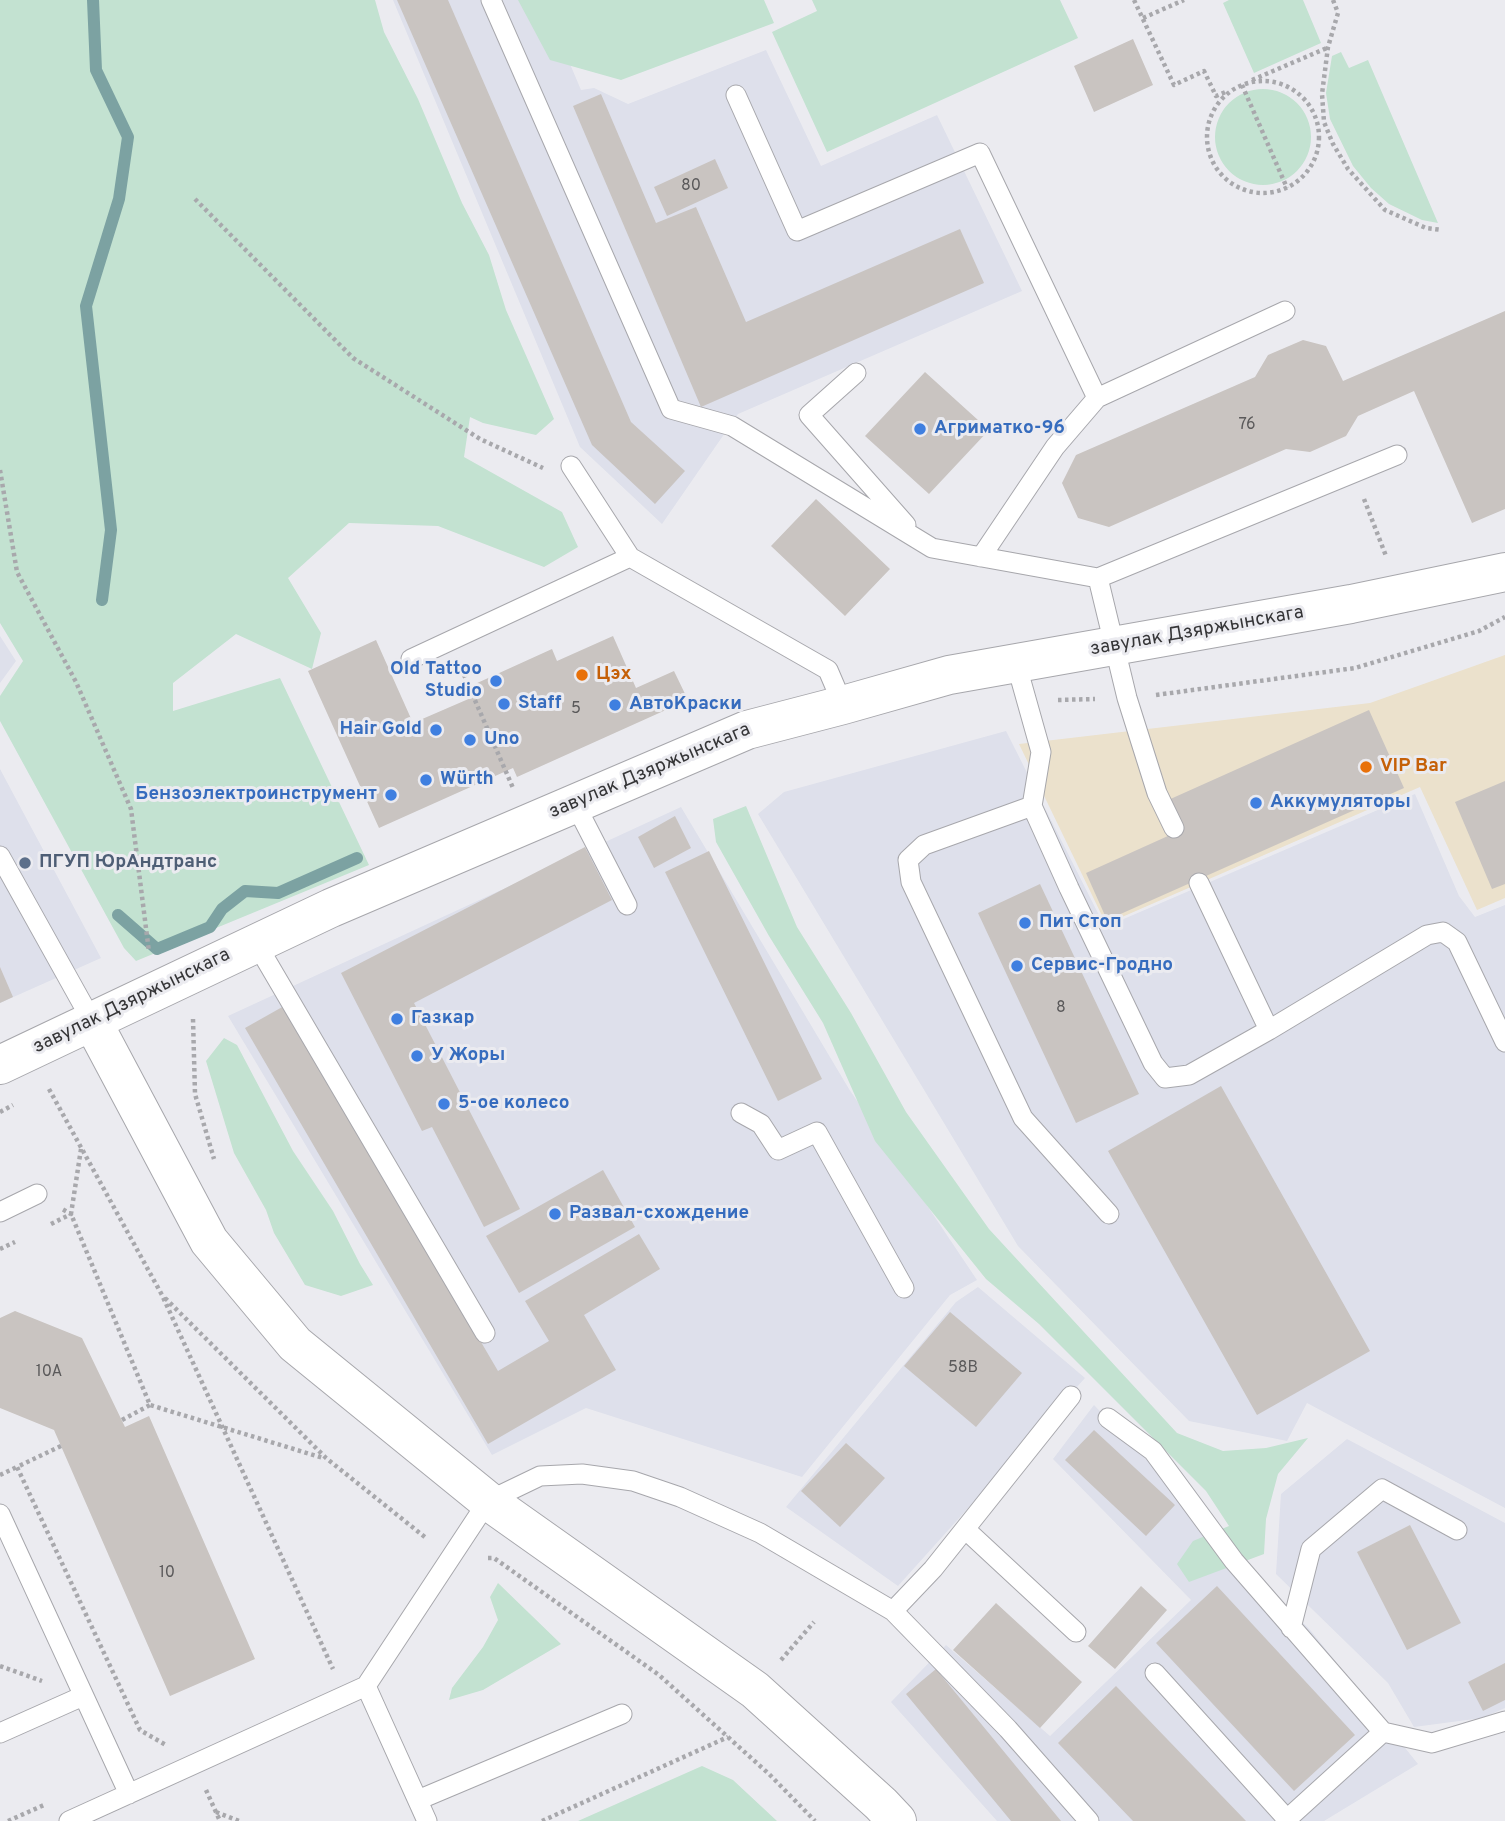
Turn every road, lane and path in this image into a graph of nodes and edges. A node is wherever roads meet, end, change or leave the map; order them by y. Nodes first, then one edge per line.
1 (491, 0) edge
2 (1134, 0) edge
3 (1184, 0) edge
4 (1333, 0) edge
5 (1143, 18) junction
6 (1328, 47) junction
7 (1242, 85) junction
8 (736, 95) dead end
9 (1321, 122) junction
10 (1287, 188) junction
11 (195, 199) dead end
12 (1442, 230) dead end
13 (1285, 311) dead end
14 (856, 373) dead end
15 (1097, 398) junction
16 (1396, 455) dead end
17 (571, 466) dead end
18 (0, 470) edge
19 (1353, 472) junction
20 (585, 487) junction
21 (920, 541) junction
22 (631, 557) junction
23 (981, 557) junction
24 (1389, 566) dead end
25 (1505, 572) edge
26 (1098, 578) junction
27 (1505, 617) edge
28 (449, 642) junction
29 (1115, 647) junction
30 (411, 659) dead end
31 (1016, 663) junction
32 (1127, 698) junction
33 (1027, 701) junction
34 (843, 705) junction
35 (516, 794) dead end
36 (575, 804) junction
37 (1032, 806) junction
38 (1174, 828) dead end
39 (0, 856) edge
40 (1199, 883) dead end
41 (627, 905) dead end
42 (256, 943) junction
43 (153, 991) junction
44 (205, 1013) dead end
45 (193, 1018) junction
46 (92, 1021) junction
47 (181, 1024) dead end
48 (1269, 1030) junction
49 (1505, 1042) edge
50 (111, 1057) junction
51 (0, 1065) edge
52 (49, 1089) junction
53 (36, 1094) dead end
54 (24, 1100) dead end
55 (0, 1112) edge
56 (741, 1113) dead end
57 (81, 1148) junction
58 (217, 1171) dead end
59 (37, 1194) dead end
60 (0, 1212) edge
61 (1109, 1214) dead end
62 (904, 1288) dead end
63 (162, 1295) junction
64 (485, 1333) dead end
65 (1071, 1396) dead end
66 (150, 1405) junction
67 (1108, 1418) dead end
68 (122, 1420) dead end
69 (222, 1426) junction
70 (61, 1446) dead end
71 (326, 1458) junction
72 (17, 1468) junction
73 (0, 1475) edge
74 (488, 1501) junction
75 (0, 1514) edge
76 (965, 1530) junction
77 (1457, 1530) dead end
78 (451, 1557) junction
79 (892, 1611) junction
80 (814, 1622) dead end
81 (1291, 1628) junction
82 (1076, 1632) dead end
83 (335, 1673) dead end
84 (1155, 1673) dead end
85 (366, 1686) junction
86 (755, 1690) junction
87 (83, 1696) junction
88 (622, 1714) dead end
89 (1505, 1721) edge
90 (0, 1732) edge
91 (1383, 1732) junction
92 (728, 1737) junction
93 (118, 1771) junction
94 (129, 1794) junction
95 (418, 1800) junction
96 (45, 1804) dead end
97 (215, 1811) dead end
98 (1286, 1820) edge
99 (8, 1821) edge
100 (69, 1821) edge
101 (239, 1821) edge
102 (427, 1821) edge
103 (541, 1821) edge
104 (815, 1821) edge
105 (897, 1821) edge
106 (1089, 1821) edge

1 - 21 lane
2 - 5 path
3 - 5 path
4 - 6 path
5 - 7 path
6 - 7 path
6 - 9 path
7 - 9 path
7 - 10 path
7 - 10 path
8 - 15 lane
9 - 10 path
9 - 12 path
11 - 20 path
13 - 15 lane
14 - 21 lane
15 - 23 lane
16 - 19 lane
17 - 20 lane
18 - 43 path
19 - 24 path
19 - 26 lane
20 - 22 lane
21 - 23 lane
22 - 28 lane
22 - 34 lane
23 - 26 lane
25 - 29 street, завулак Дзяржынскага
26 - 29 lane
27 - 32 path
28 - 30 lane
28 - 35 path
29 - 31 street, завулак Дзяржынскага
29 - 32 lane
31 - 33 lane
31 - 34 street, завулак Дзяржынскага
32 - 33 path
32 - 38 lane
33 - 37 lane
34 - 36 street, завулак Дзяржынскага
36 - 41 lane
36 - 42 street, завулак Дзяржынскага
37 - 48 lane
37 - 61 lane
39 - 46 lane
40 - 48 lane
42 - 43 street, завулак Дзяржынскага
42 - 64 lane
43 - 46 street, завулак Дзяржынскага
44 - 45 path
45 - 47 path
45 - 58 path
46 - 50 street
46 - 51 street, завулак Дзяржынскага
48 - 49 lane
50 - 52 path
50 - 74 street
52 - 53 path
52 - 57 path
54 - 55 path
56 - 62 lane
57 - 63 path
57 - 66 path
59 - 60 lane
63 - 69 path
63 - 71 path
65 - 76 lane
66 - 68 path
66 - 69 path
67 - 81 lane
69 - 71 path
69 - 83 path
70 - 72 path
71 - 78 path
72 - 73 path
72 - 93 path
74 - 78 lane
74 - 79 lane
74 - 86 street
75 - 87 lane
76 - 79 lane
76 - 82 lane
77 - 81 lane
78 - 85 lane
78 - 92 path
79 - 106 lane
80 - 86 path
81 - 91 lane
84 - 98 lane
85 - 94 lane
85 - 95 lane
86 - 105 street
87 - 90 lane
87 - 93 lane
88 - 95 lane
89 - 91 lane
91 - 98 lane
92 - 103 path
92 - 104 path
93 - 94 lane
94 - 100 lane
95 - 102 lane
96 - 99 path
97 - 101 path

